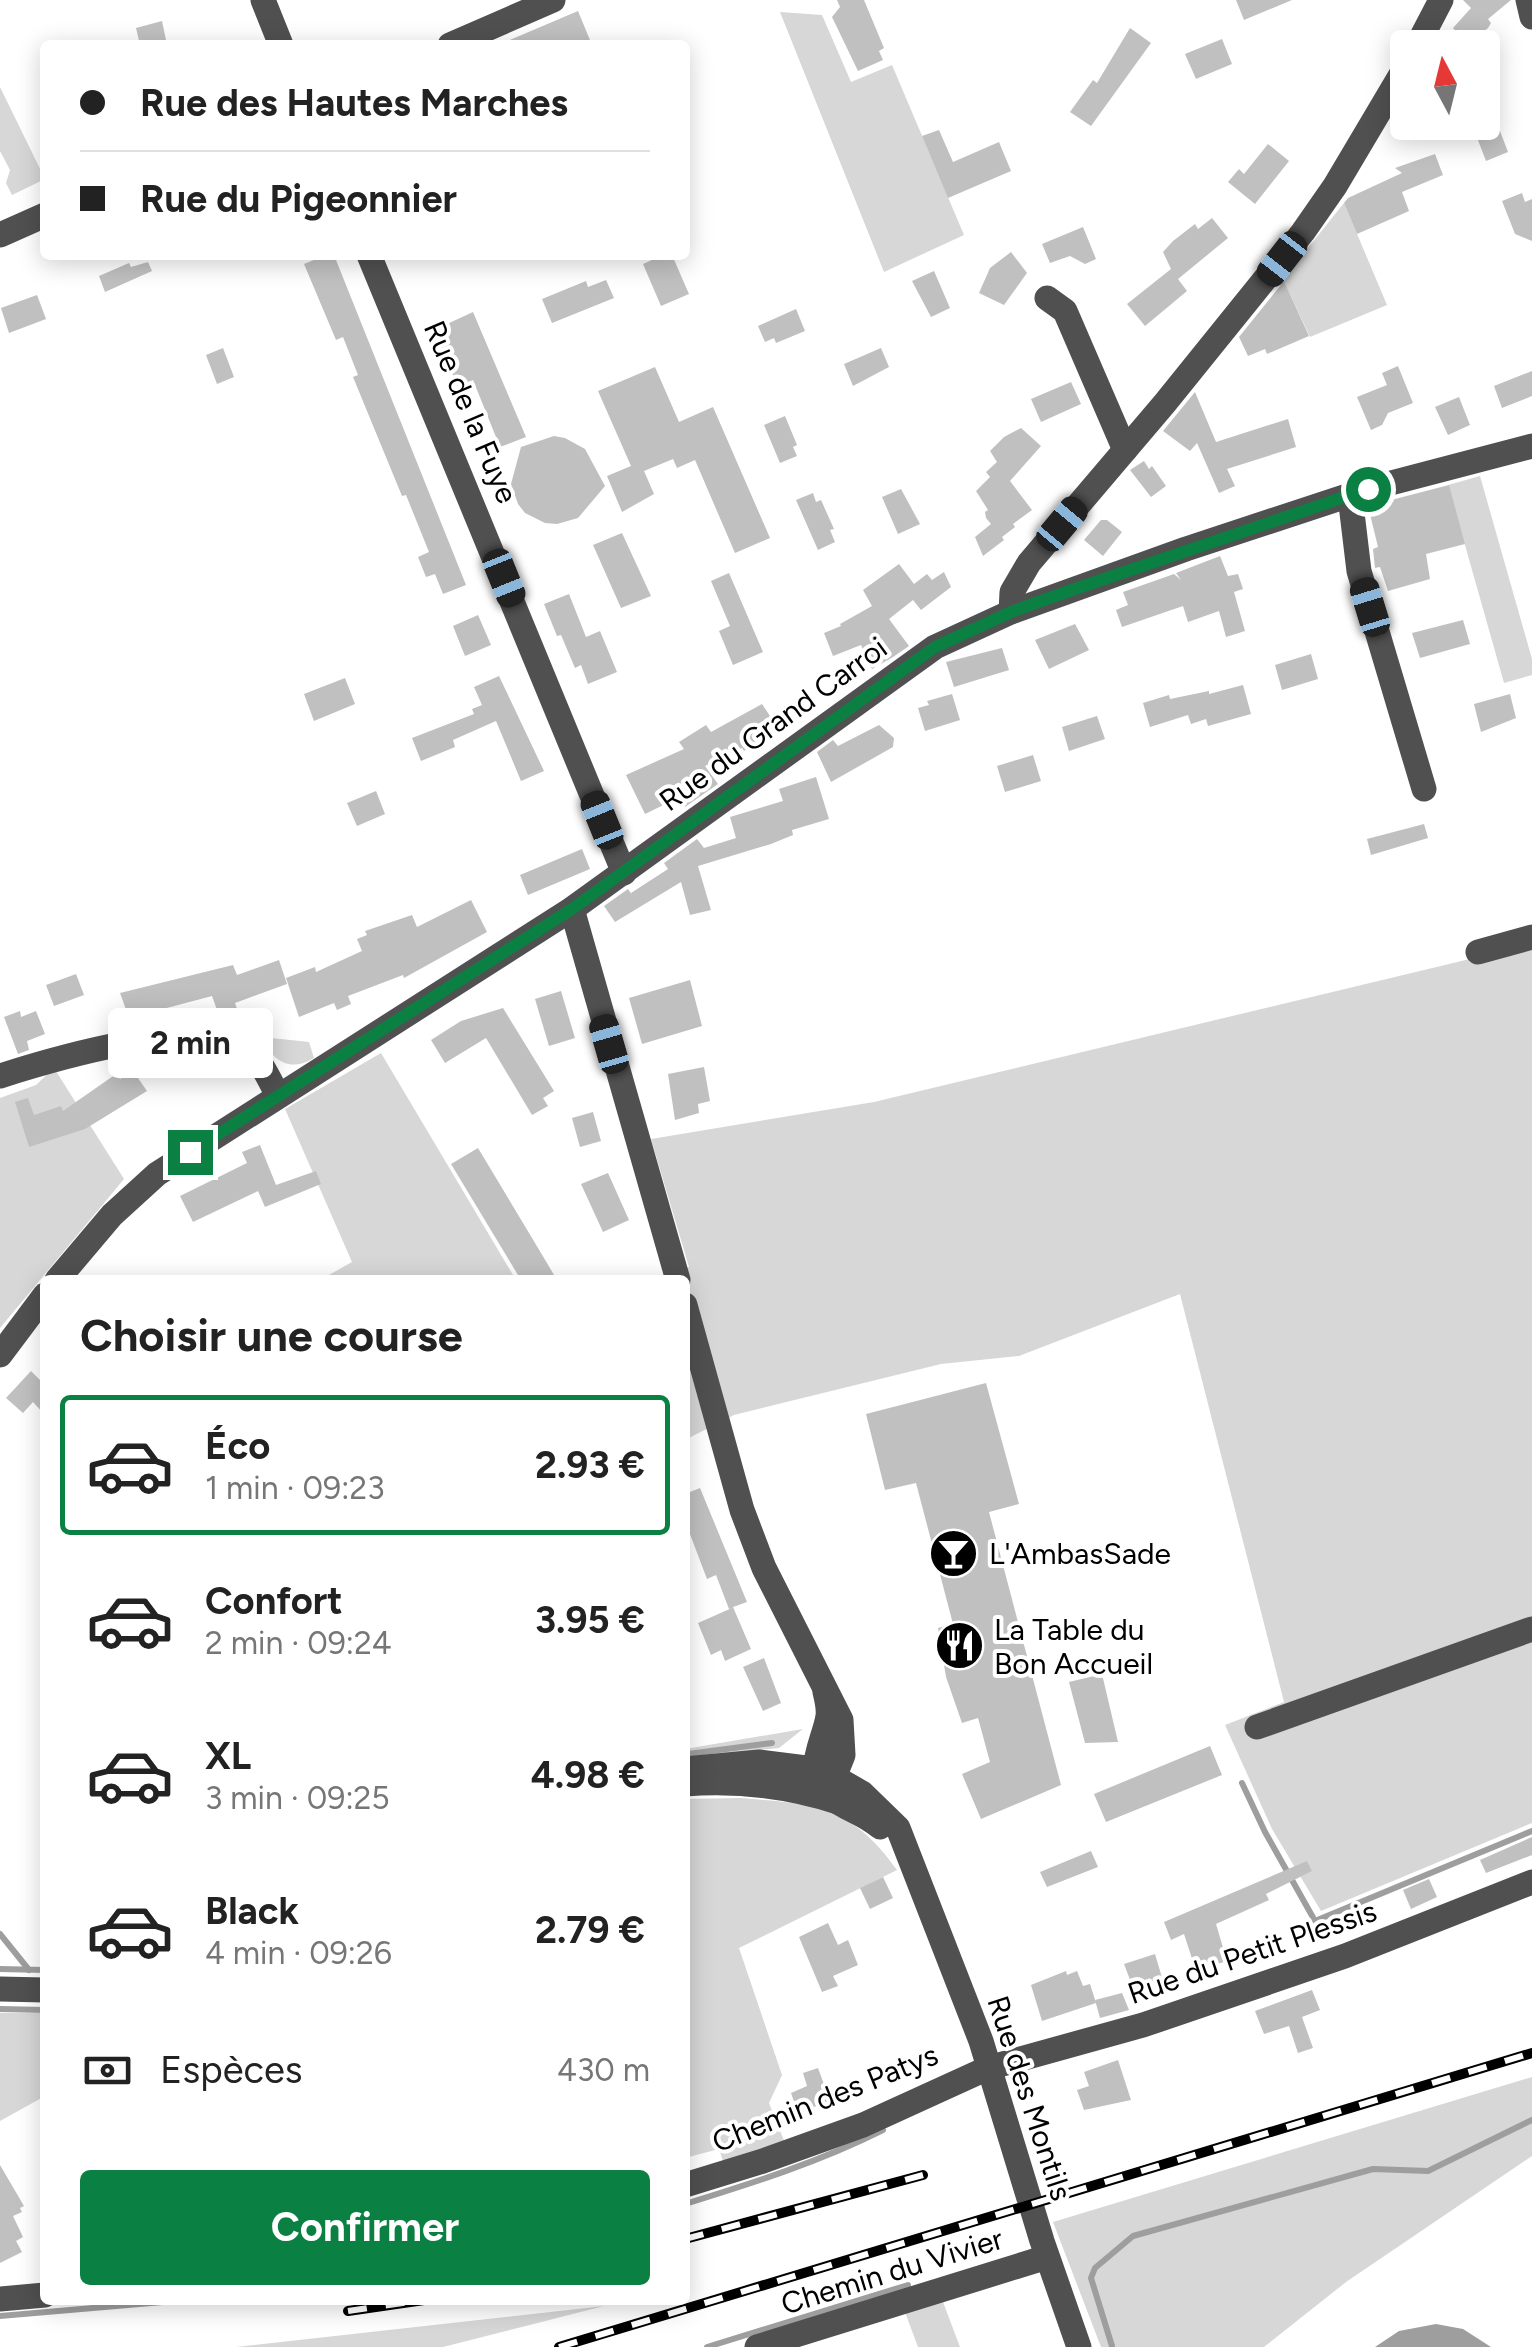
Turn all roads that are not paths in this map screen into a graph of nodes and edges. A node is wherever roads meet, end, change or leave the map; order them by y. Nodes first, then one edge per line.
1 (264, 0) edge
2 (554, 0) edge
3 (1441, 0) edge
4 (1528, 0) edge
5 (1532, 17) edge
6 (1425, 30) edge
7 (280, 40) edge
8 (462, 40) edge
9 (1390, 93) edge
10 (40, 217) edge
11 (0, 235) edge
12 (371, 260) edge
13 (1047, 298) dead end
14 (1532, 446) edge
15 (1125, 450) junction
16 (1350, 496) junction
17 (1021, 609) junction
18 (1424, 788) dead end
19 (624, 873) junction
20 (572, 909) junction
21 (1532, 938) edge
22 (1478, 952) dead end
23 (0, 1076) edge
24 (278, 1096) junction
25 (61, 1275) edge
26 (677, 1275) edge
27 (40, 1302) edge
28 (690, 1323) edge
29 (0, 1355) edge
30 (1532, 1629) edge
31 (824, 1688) junction
32 (1257, 1726) dead end
33 (820, 1738) junction
34 (788, 1763) junction
35 (823, 1773) junction
36 (691, 1779) edge
37 (840, 1802) junction
38 (914, 1870) junction
39 (1532, 1882) edge
40 (0, 1990) edge
41 (40, 1990) edge
42 (988, 2068) junction
43 (690, 2183) edge
44 (1047, 2257) junction
45 (40, 2296) edge
46 (0, 2299) edge
47 (756, 2347) edge
48 (1079, 2347) edge

1 - 7 street
2 - 8 street
3 - 6 street
4 - 5 street
9 - 15 street
10 - 11 street
12 - 19 street, Rue de la Fuye
13 - 15 street
14 - 16 street, Rue du Grand Carroi
15 - 17 street
16 - 17 street, Rue du Grand Carroi
16 - 18 street
17 - 19 street, Rue du Grand Carroi
19 - 20 street, Rue du Grand Carroi
20 - 24 street, Rue du Grand Carroi
20 - 26 street
21 - 22 street
23 - 24 street
24 - 25 street, Rue du Grand Carroi
27 - 29 street
28 - 31 street
30 - 32 street
31 - 33 street
31 - 35 street
33 - 34 street
33 - 35 street
34 - 35 street
34 - 36 street
35 - 36 street
35 - 37 street, Rue des Montils
35 - 38 street, Rue des Montils
36 - 37 street
37 - 38 street, Rue des Montils
38 - 42 street, Rue des Montils
39 - 42 street, Rue du Petit Plessis
40 - 41 street
42 - 43 street, Chemin des Patys
42 - 44 street, Rue des Montils
44 - 47 street, Chemin du Vivier
44 - 48 street, Rue des Montils
45 - 46 street

